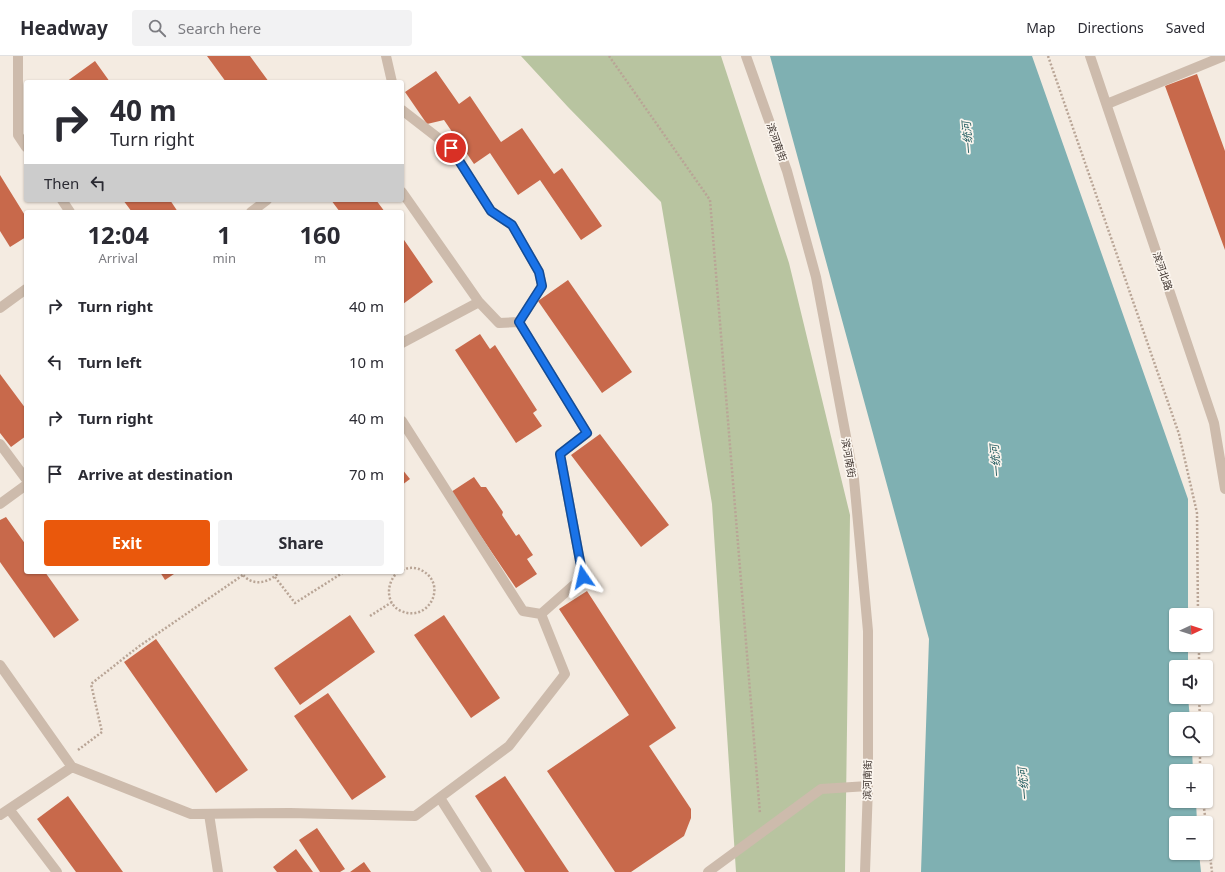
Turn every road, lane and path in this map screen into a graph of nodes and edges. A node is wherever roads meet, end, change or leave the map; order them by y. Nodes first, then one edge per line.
1 (18, 56) edge
2 (386, 56) edge
3 (609, 56) edge
4 (746, 56) edge
5 (1048, 56) edge
6 (1090, 56) edge
7 (1224, 56) edge
8 (392, 80) edge
9 (1107, 104) junction
10 (404, 112) edge
11 (24, 144) edge
12 (404, 195) edge
13 (264, 202) edge
14 (254, 210) edge
15 (24, 290) edge
16 (479, 302) junction
17 (0, 308) edge
18 (519, 322) junction
19 (404, 342) edge
20 (404, 424) edge
21 (0, 444) edge
22 (24, 476) edge
23 (24, 486) edge
24 (1225, 489) edge
25 (0, 504) edge
26 (404, 569) edge
27 (242, 574) edge
28 (277, 574) edge
29 (341, 574) edge
30 (395, 574) edge
31 (275, 577) junction
32 (392, 602) junction
33 (1198, 608) edge
34 (540, 614) junction
35 (370, 616) dead end
36 (0, 665) edge
37 (69, 763) junction
38 (868, 786) junction
39 (440, 798) junction
40 (9, 809) junction
41 (209, 814) junction
42 (0, 815) edge
43 (762, 833) junction
44 (1211, 860) edge
45 (57, 872) edge
46 (218, 872) edge
47 (487, 872) edge
48 (708, 872) edge
49 (865, 872) edge
50 (1212, 872) edge

1 - 11 street
2 - 8 street
3 - 43 path
4 - 38 street, 滨河南街
5 - 33 path
6 - 9 street, 滨河北路
7 - 9 street
9 - 24 street, 滨河北路
10 - 18 street
12 - 16 street
13 - 14 street
15 - 17 street
16 - 18 street
16 - 19 street
18 - 34 street
20 - 34 street
21 - 22 street
23 - 25 street
26 - 32 path
27 - 31 path
27 - 37 path
28 - 31 path
29 - 31 path
30 - 32 path
32 - 35 path
34 - 39 street
36 - 37 street
37 - 40 street
37 - 41 street
38 - 43 street
38 - 49 street, 滨河南街
39 - 41 street
39 - 47 street
40 - 42 street
40 - 45 street
41 - 46 street
43 - 48 street
44 - 50 path

